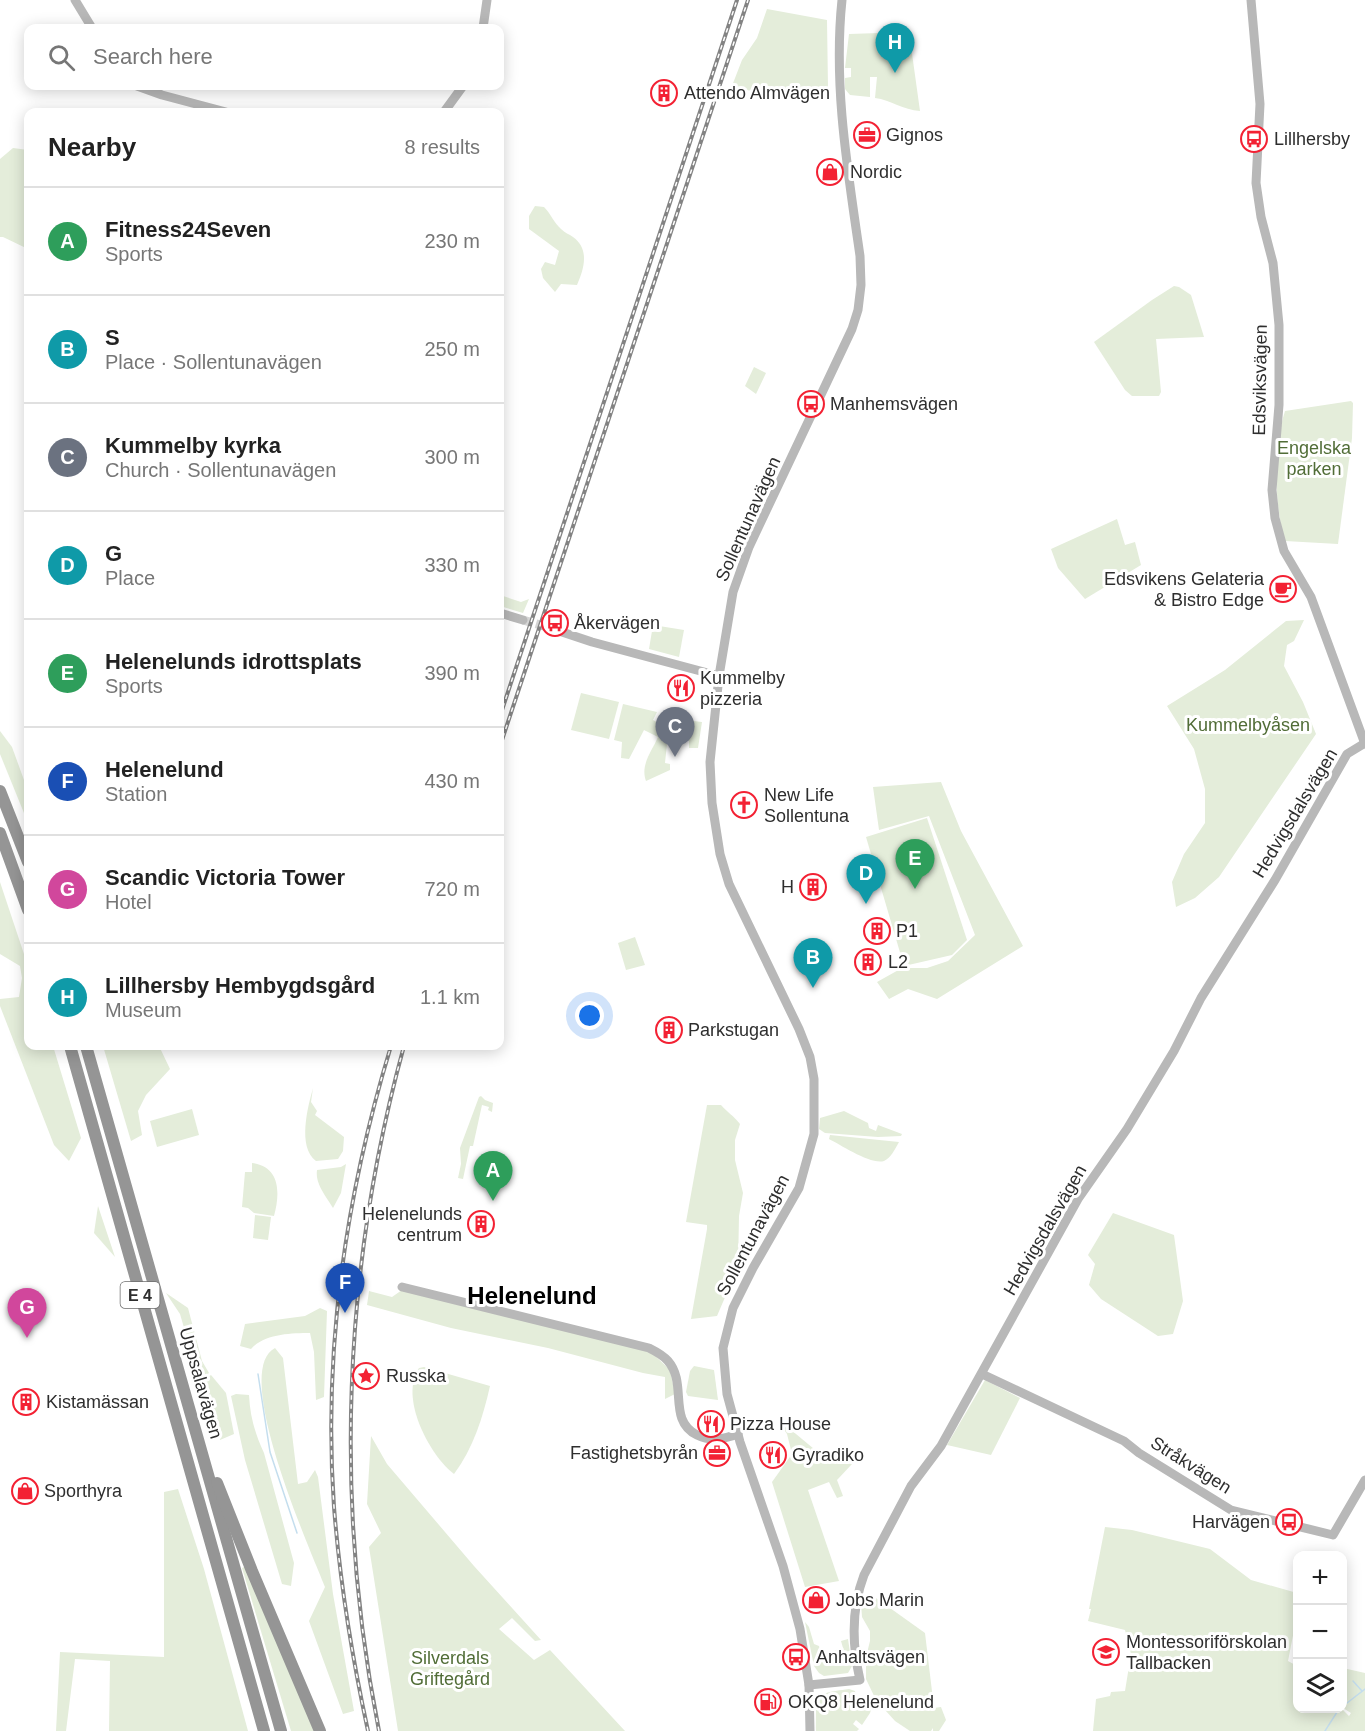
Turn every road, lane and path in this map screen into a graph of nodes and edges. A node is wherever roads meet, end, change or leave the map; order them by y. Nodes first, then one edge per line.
1 (75, 0) edge
2 (487, 0) edge
3 (842, 0) edge
4 (1251, 0) edge
5 (90, 24) edge
6 (484, 24) edge
7 (148, 90) edge
8 (460, 90) edge
9 (211, 108) edge
10 (447, 108) edge
11 (504, 614) edge
12 (523, 620) tunnel mouth
13 (544, 627) tunnel mouth
14 (719, 676) junction
15 (1365, 744) edge
16 (0, 791) edge
17 (0, 833) edge
18 (24, 852) edge
19 (24, 899) edge
20 (71, 1050) edge
21 (87, 1050) edge
22 (402, 1287) dead end
23 (982, 1374) junction
24 (193, 1423) junction
25 (738, 1434) junction
26 (1365, 1480) edge
27 (809, 1685) junction
28 (262, 1731) edge
29 (281, 1731) edge
30 (320, 1731) edge
31 (810, 1731) edge

1 - 5 street
2 - 6 street
3 - 14 street, Sollentunavägen
4 - 15 street, Edsviksvägen
7 - 9 street
8 - 10 street
11 - 12 street
13 - 14 street
14 - 25 street, Sollentunavägen
15 - 23 street, Hedvigsdalsvägen
16 - 18 highway
17 - 19 highway
20 - 28 highway, Uppsalavägen / E 4
21 - 24 highway, Uppsalavägen / E 4
22 - 25 street
23 - 26 street, Stråkvägen
23 - 27 street, Hedvigsdalsvägen
24 - 29 highway, Uppsalavägen / E 4
24 - 30 highway
25 - 27 street, Sollentunavägen
27 - 31 street, Sollentunavägen

